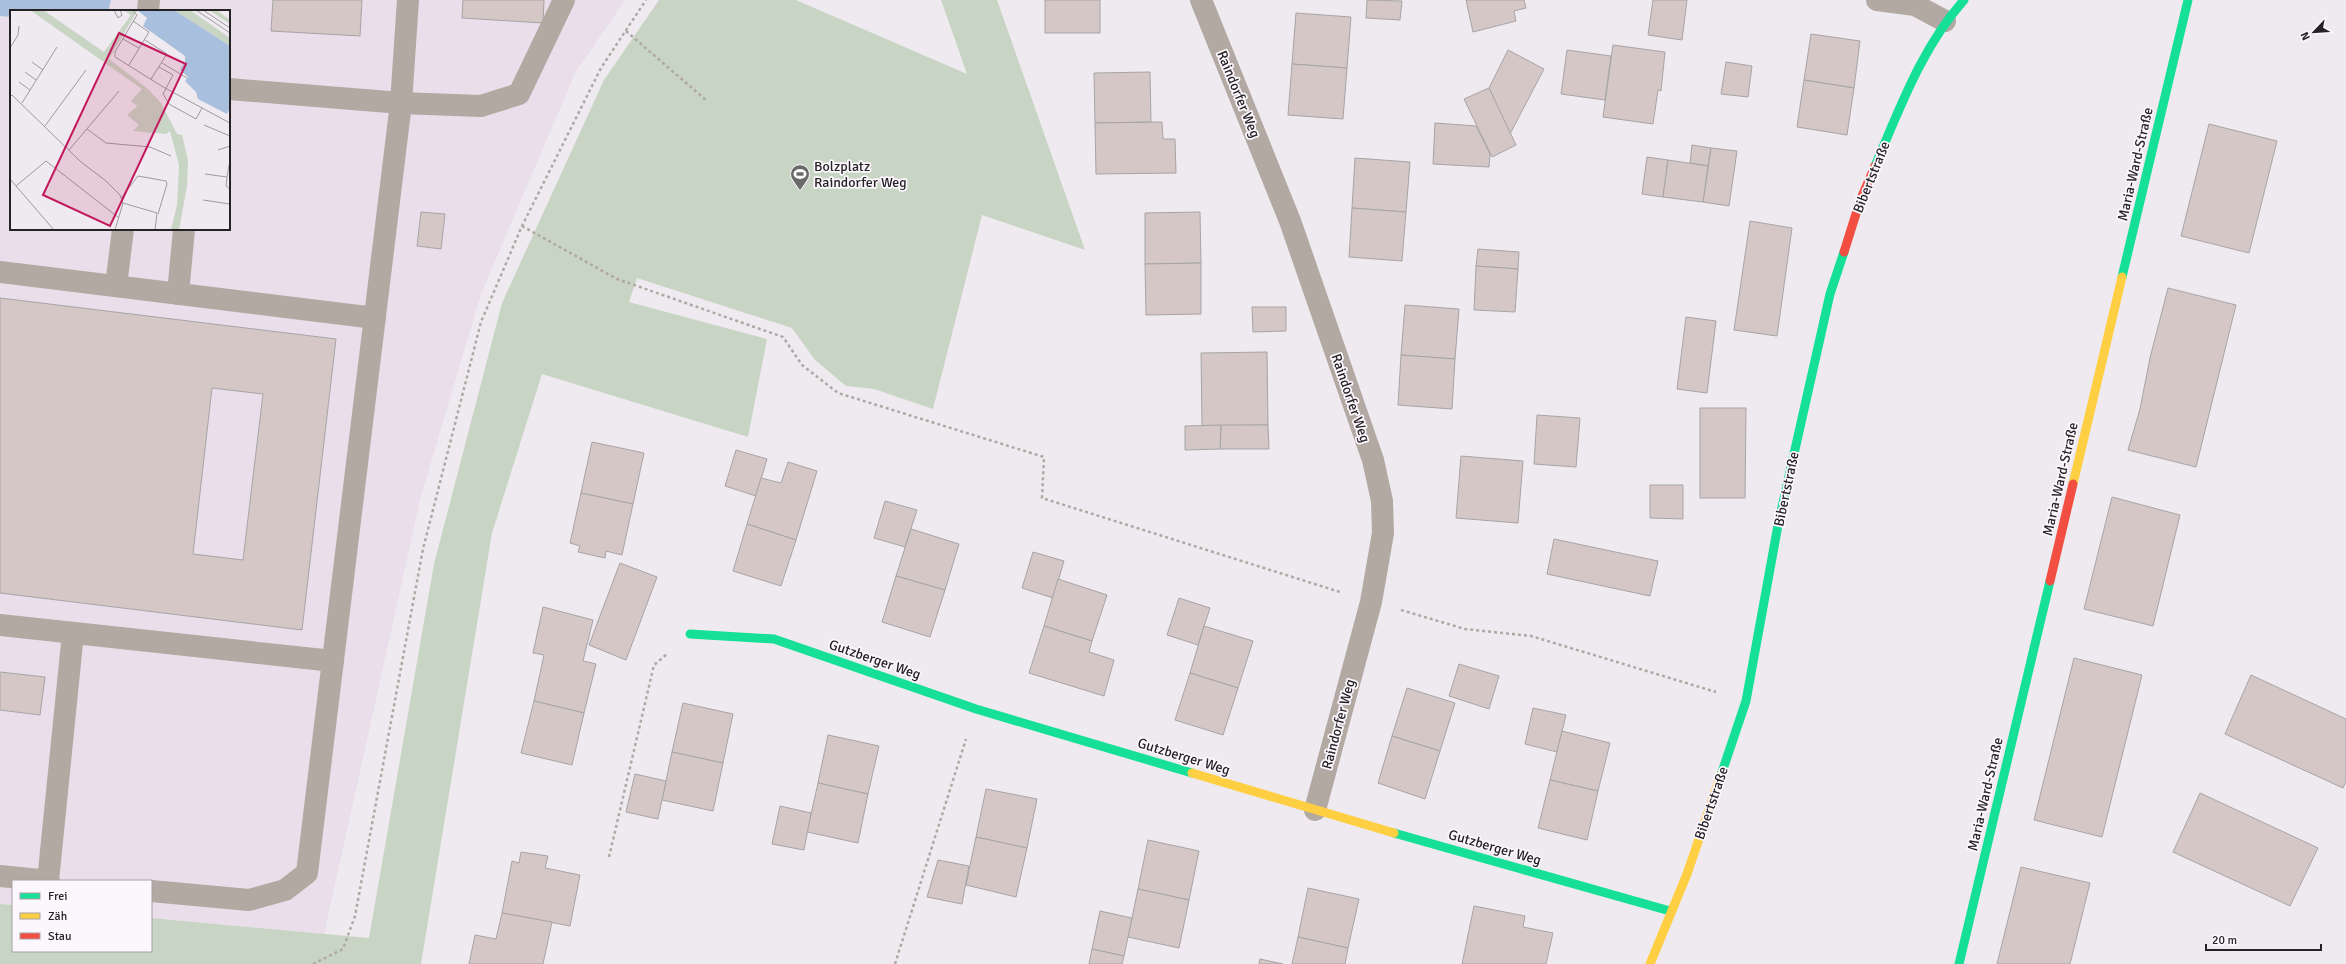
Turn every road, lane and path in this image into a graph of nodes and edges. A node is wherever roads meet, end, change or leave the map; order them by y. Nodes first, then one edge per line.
1 (150, 0) edge
2 (408, 0) edge
3 (564, 0) edge
4 (646, 0) edge
5 (1201, 0) edge
6 (1877, 0) edge
7 (1964, 0) edge
8 (2188, 0) edge
9 (148, 10) edge
10 (1945, 21) junction
11 (626, 31) junction
12 (230, 89) edge
13 (707, 101) dead end
14 (401, 103) junction
15 (522, 226) junction
16 (123, 230) edge
17 (184, 230) edge
18 (0, 272) edge
19 (116, 286) junction
20 (178, 294) junction
21 (375, 318) junction
22 (1371, 602) junction
23 (0, 625) edge
24 (73, 634) junction
25 (690, 634) joint
26 (333, 661) junction
27 (1746, 702) junction
28 (976, 710) junction
29 (1315, 810) junction
30 (609, 857) dead end
31 (0, 876) edge
32 (38, 880) edge
33 (48, 880) edge
34 (152, 891) edge
35 (1670, 911) junction
36 (313, 964) edge
37 (895, 964) edge
38 (1650, 964) edge
39 (1959, 964) edge

1 - 9 street
2 - 14 street
3 - 14 street
4 - 11 path
5 - 22 street, Raindorfer Weg
6 - 10 street
7 - 10 street, Bibertstraße
8 - 39 street, Maria-Ward-Straße
10 - 27 street, Bibertstraße
11 - 13 path
11 - 15 path
12 - 14 street
14 - 21 street
15 - 22 path
15 - 36 path
16 - 19 street
17 - 20 street
18 - 19 street
19 - 20 street
20 - 21 street
21 - 26 street
22 - 27 path
22 - 29 street, Raindorfer Weg
23 - 24 street
24 - 26 street
24 - 33 street
25 - 28 street, Gutzberger Weg
25 - 30 path
26 - 34 street
27 - 35 street, Bibertstraße
28 - 29 street, Gutzberger Weg
28 - 37 path
29 - 35 street, Gutzberger Weg
31 - 32 street
35 - 38 street, Bibertstraße

